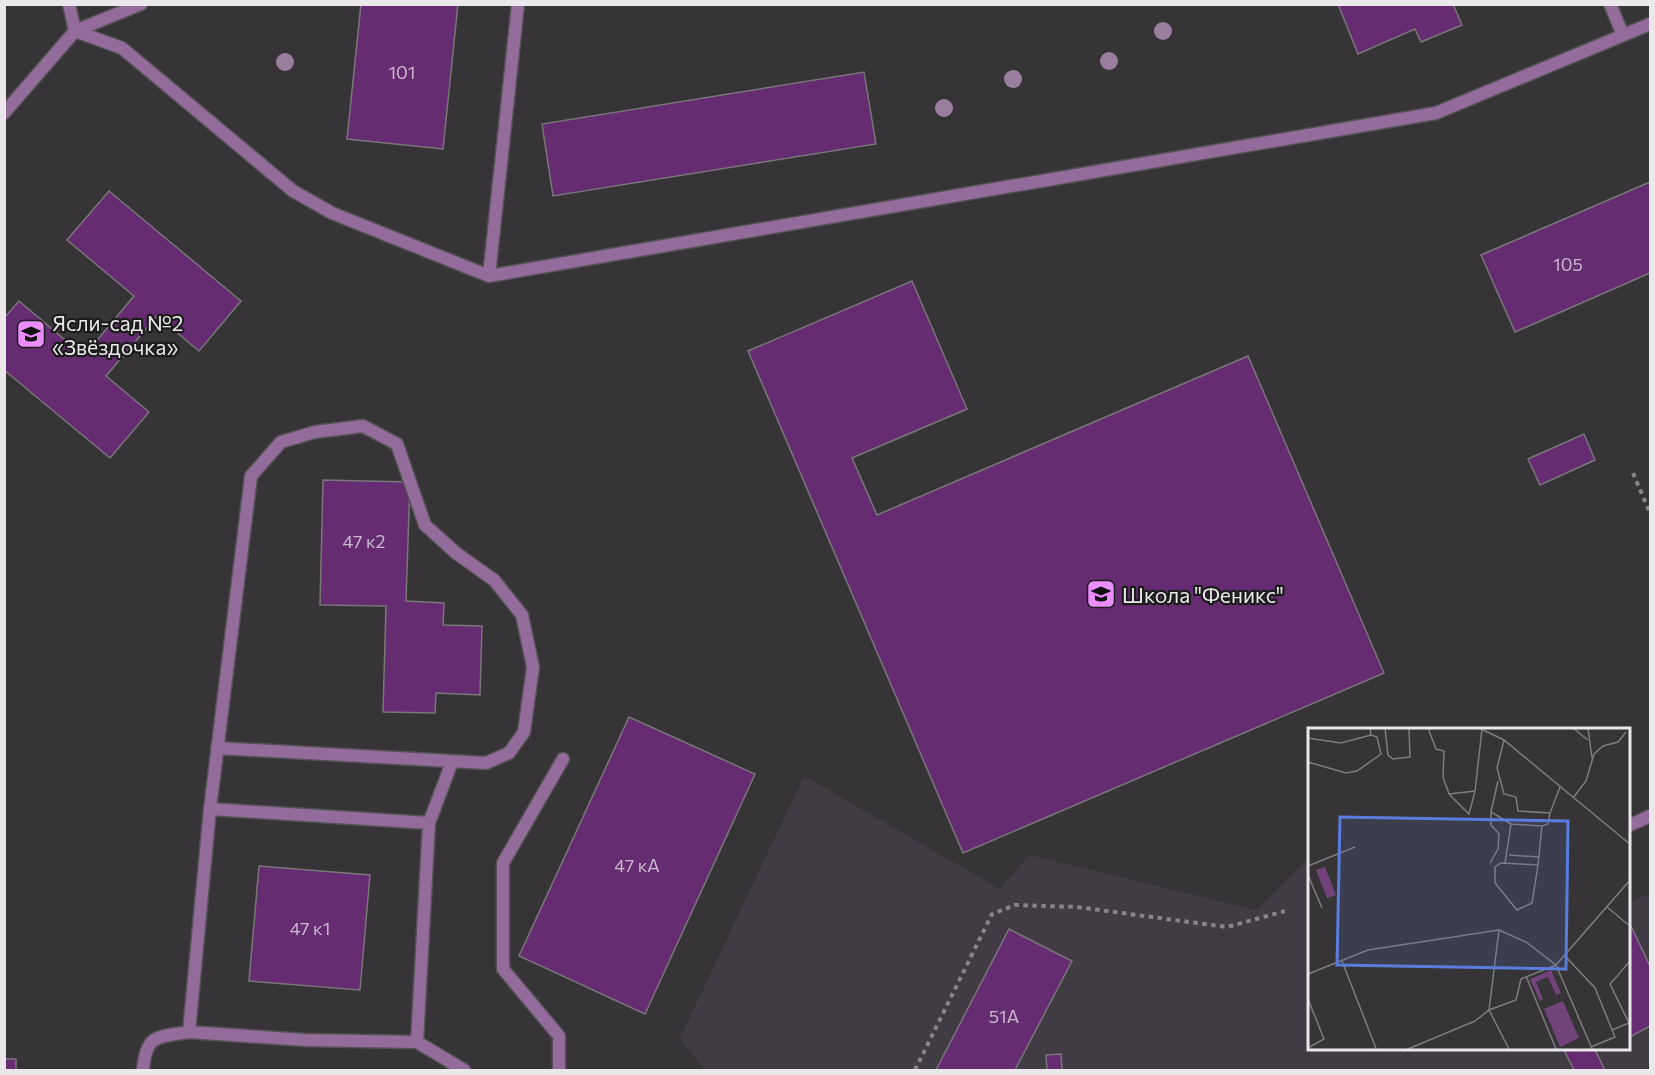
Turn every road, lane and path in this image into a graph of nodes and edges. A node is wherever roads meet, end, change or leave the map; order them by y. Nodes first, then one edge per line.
1 (69, 4) edge
2 (141, 4) edge
3 (518, 4) edge
4 (1610, 4) edge
5 (1650, 24) edge
6 (75, 31) junction
7 (1623, 35) junction
8 (7, 104) edge
9 (489, 276) junction
10 (1633, 473) dead end
11 (1650, 513) edge
12 (218, 748) junction
13 (564, 759) dead end
14 (452, 762) junction
15 (210, 809) junction
16 (1650, 816) edge
17 (429, 823) junction
18 (1631, 824) edge
19 (1285, 911) dead end
20 (189, 1032) junction
21 (417, 1042) junction
22 (143, 1071) edge
23 (464, 1071) edge
24 (559, 1071) edge
25 (915, 1071) edge

1 - 6 street
2 - 6 street
3 - 9 street
4 - 7 street
5 - 7 street
6 - 8 street
6 - 9 street
7 - 9 street
10 - 11 path
12 - 14 street
12 - 14 street
12 - 15 street
13 - 24 street
14 - 17 street
15 - 17 street
15 - 20 street
16 - 18 street
17 - 21 street
19 - 25 path
20 - 21 street
20 - 22 street
21 - 23 street

